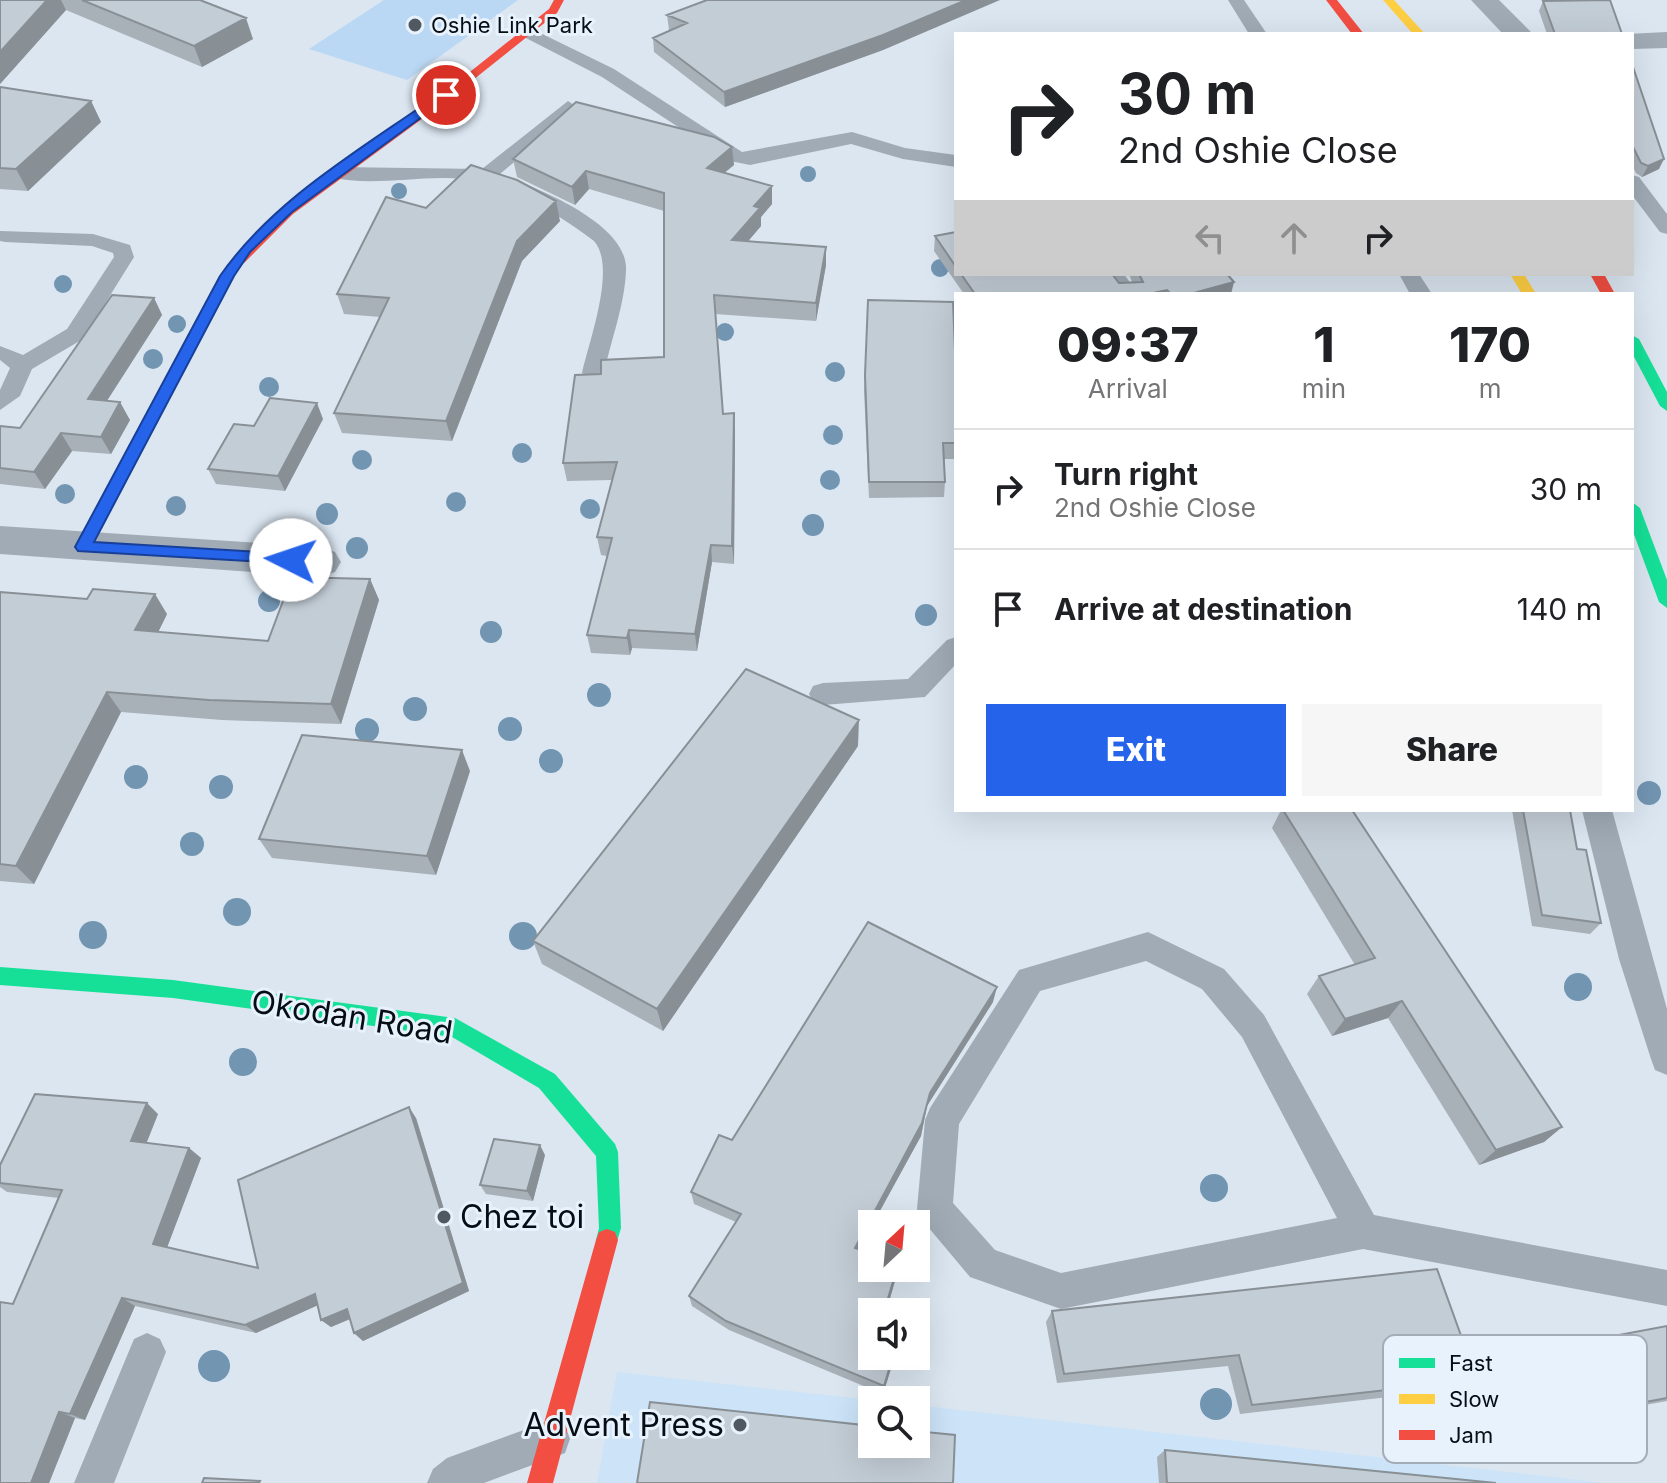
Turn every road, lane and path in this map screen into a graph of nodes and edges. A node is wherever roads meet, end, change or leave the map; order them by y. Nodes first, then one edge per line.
1 (559, 0) edge
2 (1236, 0) edge
3 (1331, 0) edge
4 (1388, 0) edge
5 (1484, 0) edge
6 (528, 32) junction
7 (1257, 32) edge
8 (1356, 32) edge
9 (1417, 32) edge
10 (1517, 32) edge
11 (1667, 40) edge
12 (1634, 41) edge
13 (568, 107) edge
14 (954, 161) edge
15 (337, 173) junction
16 (486, 176) junction
17 (1634, 184) edge
18 (1667, 228) edge
19 (5, 236) dead end
20 (1634, 343) edge
21 (0, 353) edge
22 (21, 366) junction
23 (593, 373) edge
24 (0, 402) edge
25 (1667, 406) edge
26 (1634, 513) edge
27 (0, 540) edge
28 (84, 547) junction
29 (321, 562) dead end
30 (1667, 602) edge
31 (954, 649) edge
32 (823, 694) dead end
33 (1598, 812) edge
34 (0, 976) edge
35 (1667, 1059) edge
36 (1363, 1231) junction
37 (1667, 1288) edge
38 (147, 1352) dead end
39 (551, 1439) junction
40 (94, 1483) edge
41 (447, 1483) edge
42 (540, 1483) edge

1 - 6 street
2 - 7 lane
3 - 8 street
4 - 9 street
5 - 10 street
6 - 14 lane
6 - 15 street
11 - 12 street
13 - 16 lane
15 - 16 lane
15 - 28 street
16 - 23 lane
17 - 18 lane
19 - 22 lane
20 - 25 street
21 - 22 lane
22 - 24 lane
26 - 30 street
27 - 28 street
28 - 29 street
31 - 32 lane
33 - 35 lane
34 - 39 street, Okodan Road
36 - 36 lane
36 - 37 lane
38 - 40 lane
39 - 41 lane
39 - 42 street, Okodan Road

